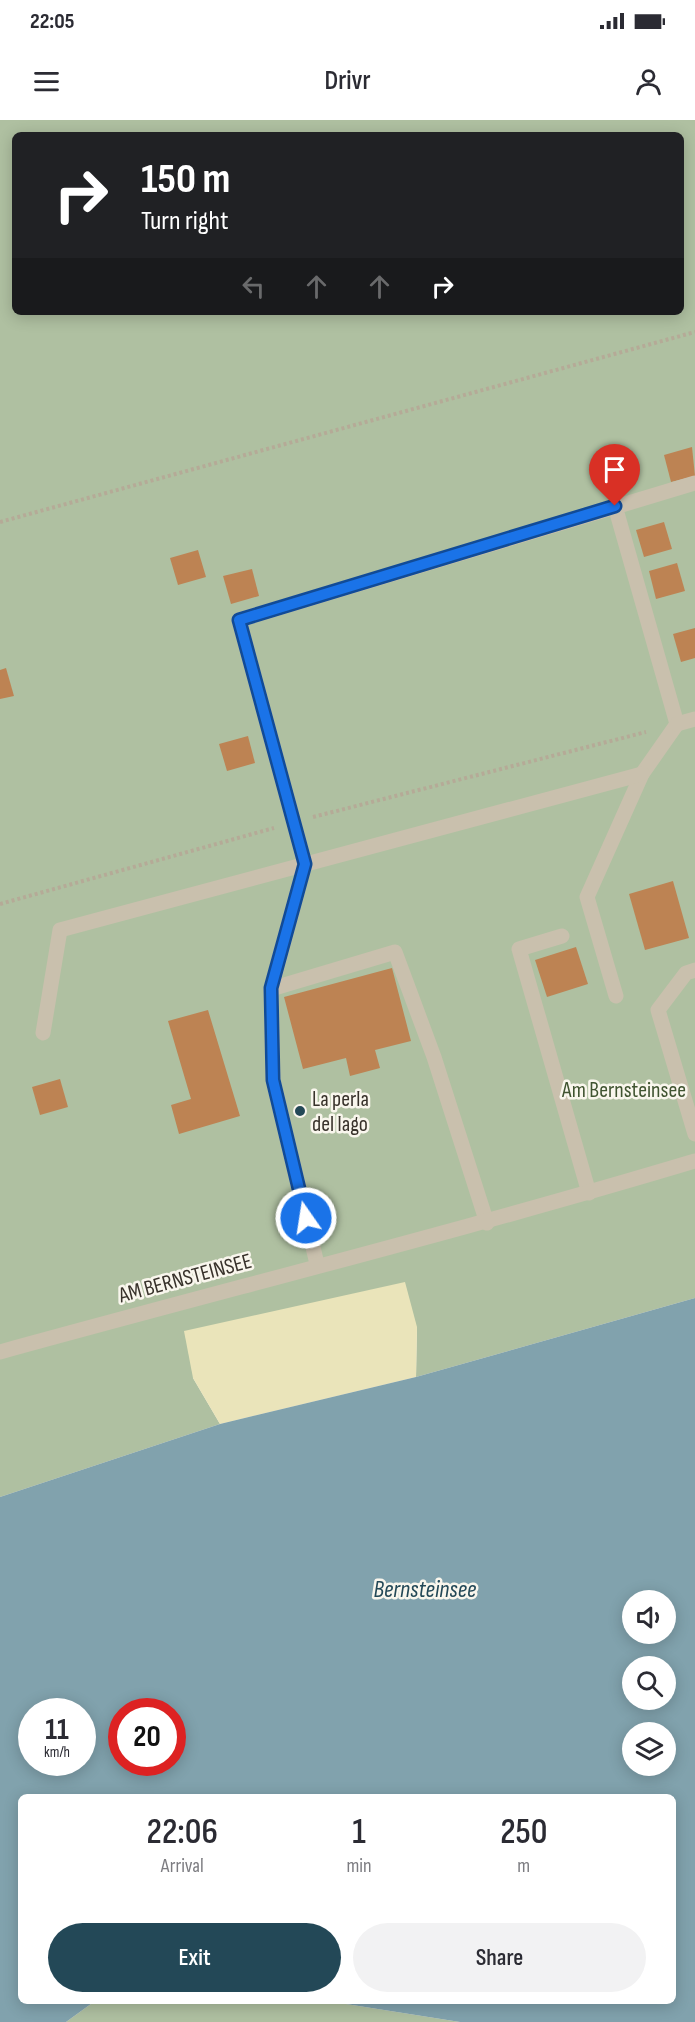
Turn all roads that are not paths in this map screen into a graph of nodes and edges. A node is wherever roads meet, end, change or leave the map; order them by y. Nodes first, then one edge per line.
1 (695, 483) edge
2 (615, 506) junction
3 (695, 719) edge
4 (677, 724) junction
5 (642, 774) junction
6 (305, 864) junction
7 (562, 936) dead end
8 (695, 970) edge
9 (271, 988) junction
10 (616, 996) dead end
11 (43, 1033) dead end
12 (695, 1134) edge
13 (695, 1161) edge
14 (589, 1193) junction
15 (487, 1223) junction
16 (317, 1264) junction
17 (0, 1352) edge

1 - 2 lane
2 - 4 lane
2 - 6 lane
3 - 4 lane
4 - 5 lane
5 - 6 lane
5 - 10 lane
6 - 9 lane
6 - 11 lane
7 - 14 lane
8 - 12 lane
9 - 15 lane
9 - 16 lane
13 - 14 lane, AM BERNSTEINSEE
14 - 15 lane, AM BERNSTEINSEE
15 - 16 lane, AM BERNSTEINSEE
16 - 17 lane, AM BERNSTEINSEE

